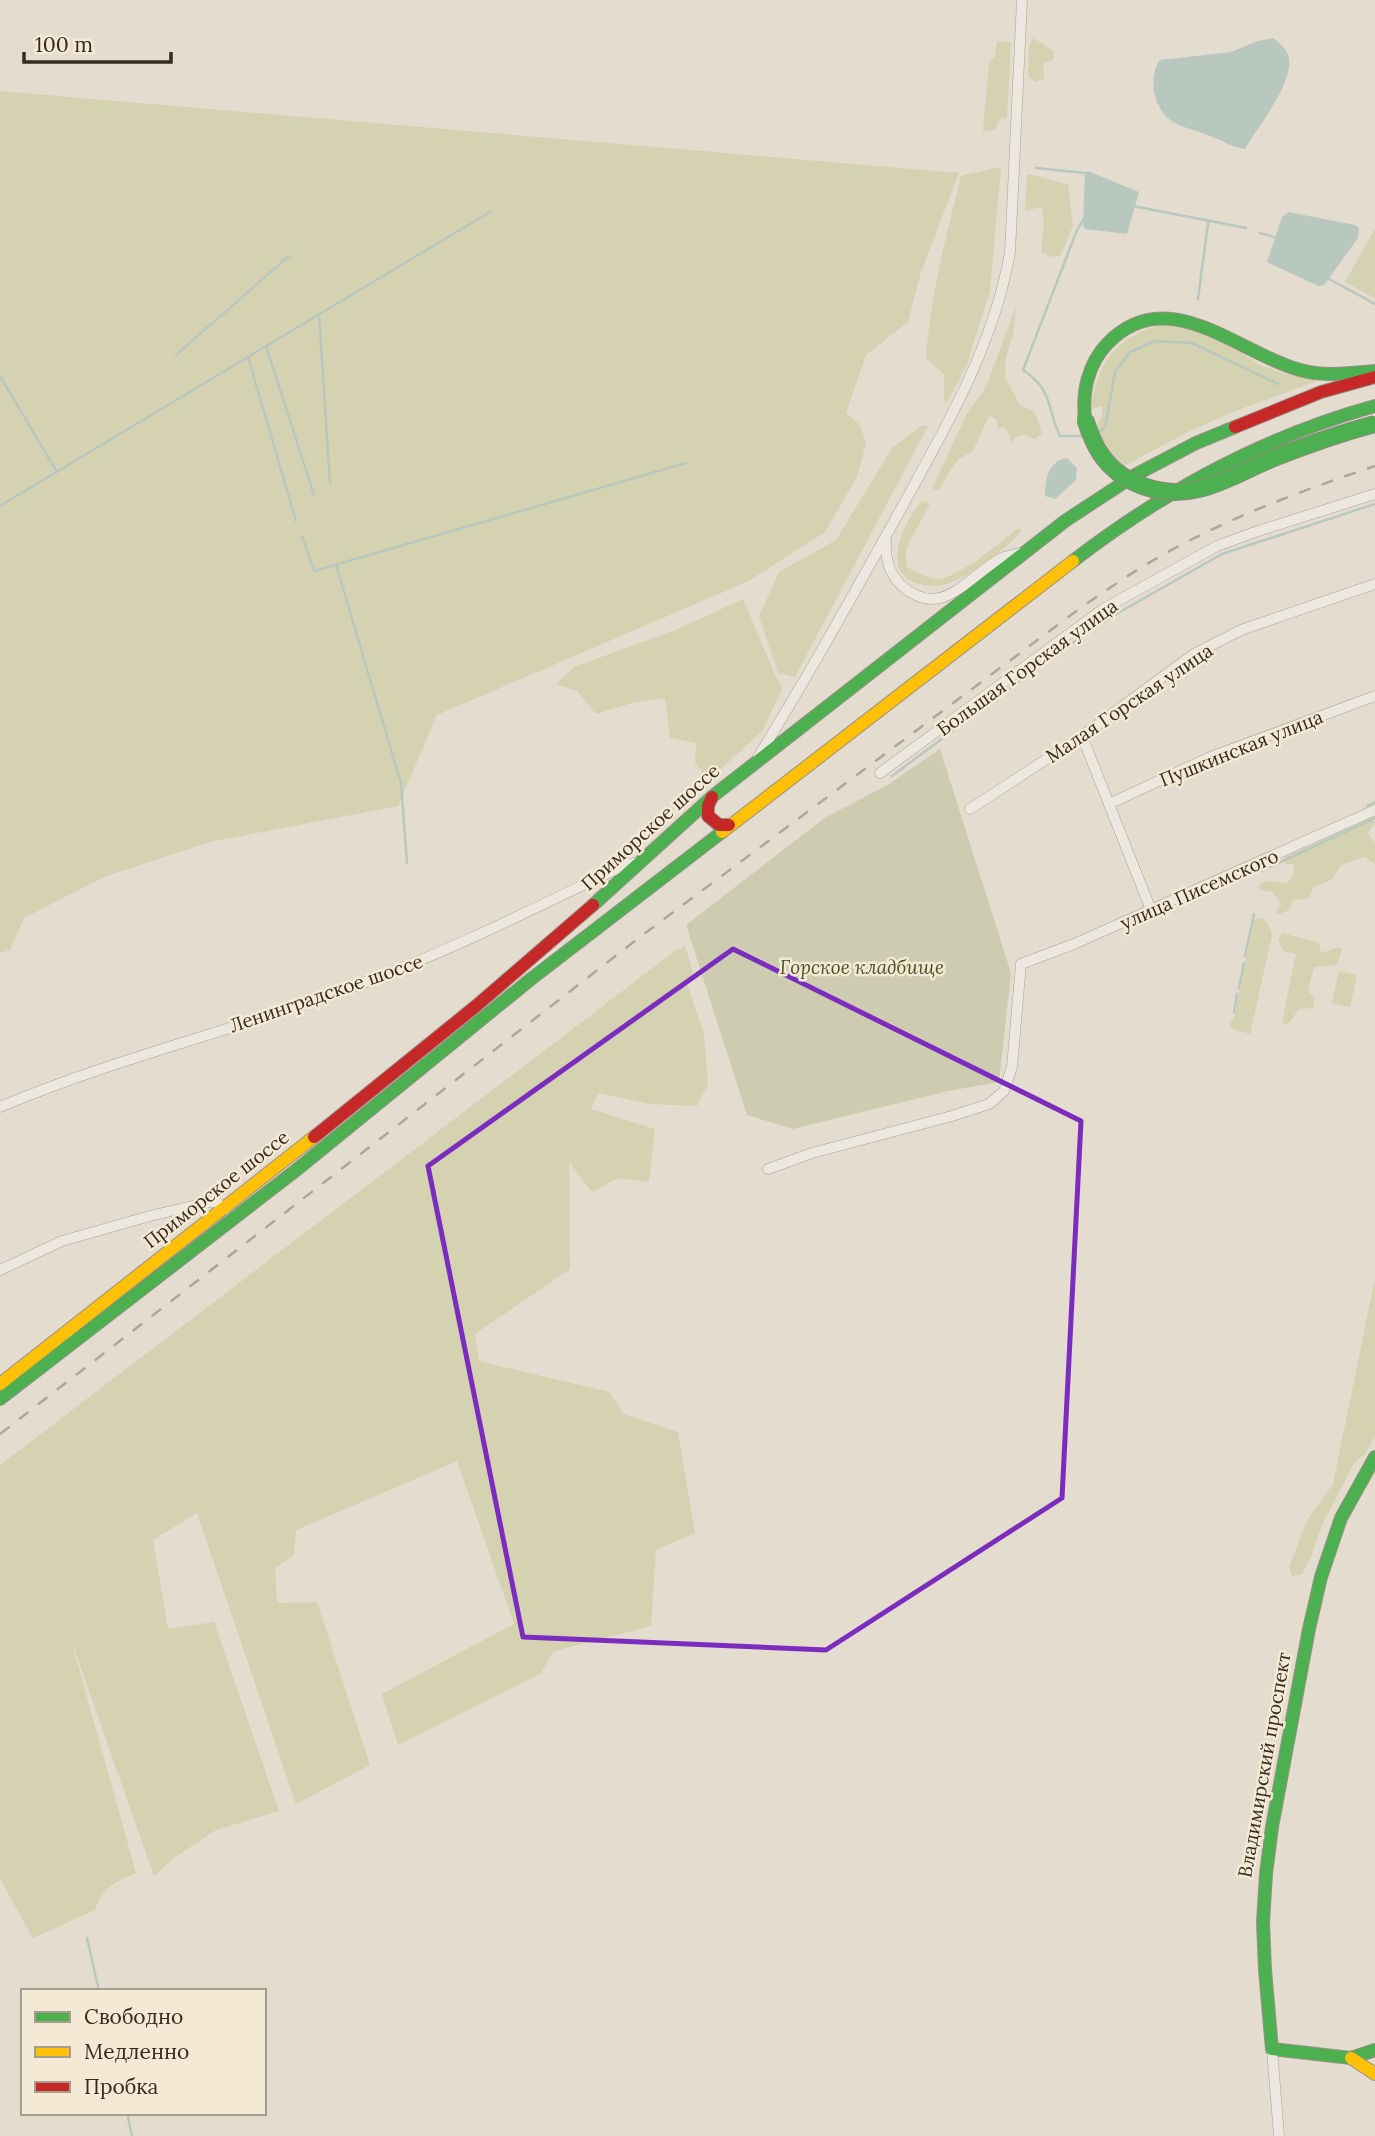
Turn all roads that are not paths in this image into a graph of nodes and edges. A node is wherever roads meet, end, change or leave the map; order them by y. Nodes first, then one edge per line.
1 (1022, 0) edge
2 (1375, 372) edge
3 (1375, 377) edge
4 (1375, 406) edge
5 (1375, 424) edge
6 (1375, 494) edge
7 (886, 536) junction
8 (1024, 552) junction
9 (1375, 584) edge
10 (1375, 696) edge
11 (1083, 736) junction
12 (754, 763) junction
13 (880, 773) dead end
14 (713, 796) junction
15 (1109, 804) junction
16 (970, 808) dead end
17 (1375, 810) edge
18 (729, 825) junction
19 (645, 860) junction
20 (1151, 910) junction
21 (0, 1107) edge
22 (768, 1169) dead end
23 (225, 1209) junction
24 (0, 1270) edge
25 (0, 1384) edge
26 (0, 1399) edge
27 (1375, 1457) edge
28 (1272, 2049) junction
29 (1375, 2050) edge
30 (1351, 2058) junction
31 (1375, 2074) edge
32 (1279, 2136) edge

1 - 7 street
2 - 5 main road, bridge
3 - 8 main road, Приморское шоссе
4 - 18 main road, Приморское шоссе
6 - 13 street, Большая Горская улица
7 - 8 street
7 - 12 street
8 - 12 main road, Приморское шоссе
9 - 11 street, Малая Горская улица
10 - 15 street, Пушкинская улица
11 - 15 street
11 - 16 street, Малая Горская улица
12 - 14 main road, Приморское шоссе
14 - 18 main road
14 - 19 main road, Приморское шоссе
15 - 20 street
17 - 20 street, улица Писемского
18 - 26 main road, Приморское шоссе
19 - 21 street, Ленинградское шоссе
19 - 23 main road, Приморское шоссе
20 - 22 street, улица Писемского
23 - 24 street
23 - 25 main road, Приморское шоссе
27 - 28 main road, Владимирский проспект
28 - 30 main road
28 - 32 street, Владимирский проспект
29 - 30 main road
30 - 31 main road

